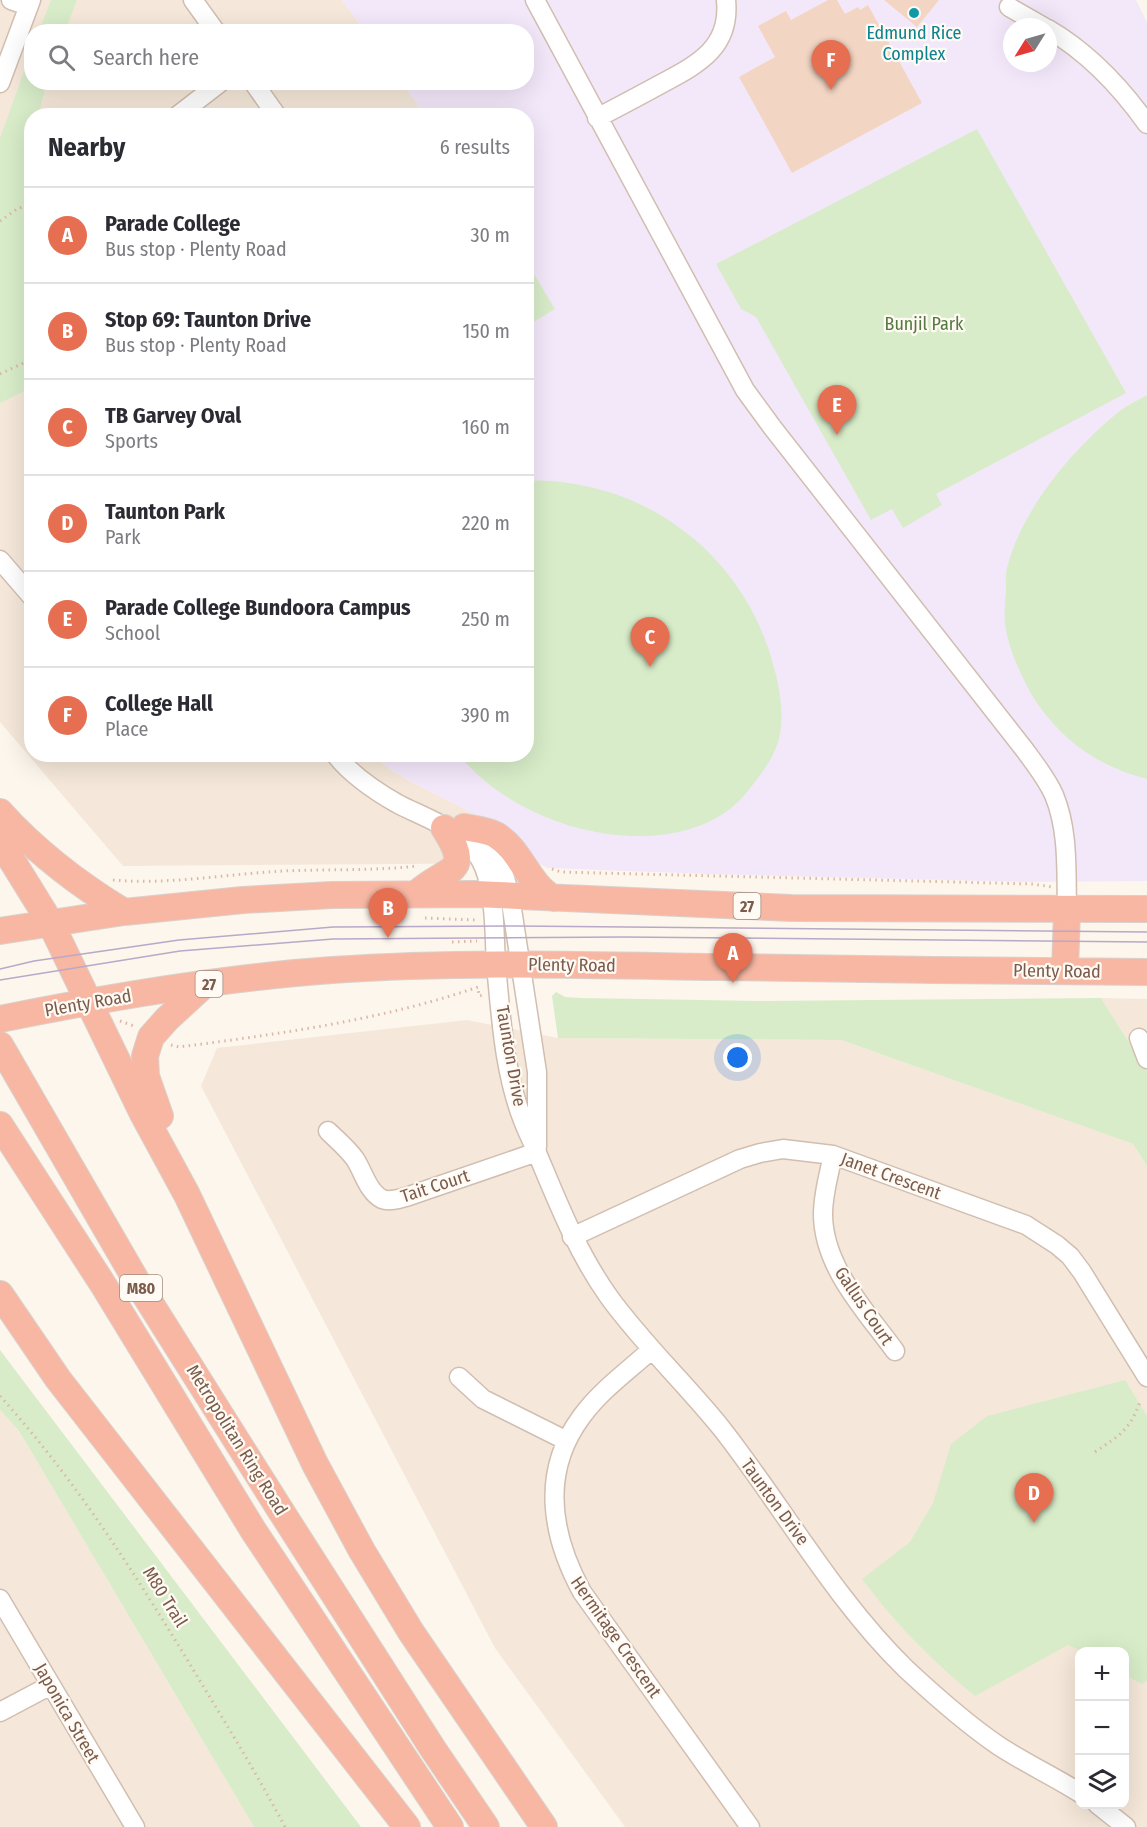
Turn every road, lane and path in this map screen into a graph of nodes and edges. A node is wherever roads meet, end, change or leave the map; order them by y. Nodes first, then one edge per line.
1 (193, 0) edge
2 (535, 0) edge
3 (726, 0) edge
4 (23, 2) edge
5 (1009, 7) dead end
6 (1028, 18) edge
7 (210, 24) edge
8 (1057, 35) edge
9 (0, 83) edge
10 (211, 90) edge
11 (259, 90) edge
12 (187, 108) edge
13 (271, 108) edge
14 (597, 118) junction
15 (1147, 124) edge
16 (24, 206) edge
17 (0, 220) edge
18 (24, 363) edge
19 (0, 374) edge
20 (0, 560) edge
21 (24, 588) edge
22 (341, 762) edge
23 (356, 762) edge
24 (0, 812) edge
25 (454, 827) junction
26 (0, 841) edge
27 (528, 871) junction
28 (416, 894) junction
29 (500, 895) junction
30 (553, 898) junction
31 (1067, 899) junction
32 (1147, 909) edge
33 (44, 912) junction
34 (124, 912) junction
35 (425, 918) dead end
36 (478, 920) dead end
37 (0, 931) edge
38 (478, 941) dead end
39 (452, 942) dead end
40 (508, 965) junction
41 (1065, 971) junction
42 (1147, 972) edge
43 (206, 984) junction
44 (499, 993) junction
45 (93, 1012) junction
46 (0, 1019) edge
47 (152, 1037) junction
48 (1139, 1038) dead end
49 (6, 1054) edge
50 (1147, 1059) edge
51 (0, 1125) edge
52 (328, 1131) dead end
53 (537, 1152) junction
54 (833, 1155) junction
55 (187, 1195) junction
56 (572, 1237) junction
57 (0, 1294) edge
58 (0, 1317) edge
59 (651, 1350) junction
60 (895, 1351) dead end
61 (459, 1377) dead end
62 (1147, 1377) edge
63 (58, 1379) junction
64 (0, 1396) edge
65 (1140, 1402) dead end
66 (567, 1441) junction
67 (1095, 1452) dead end
68 (0, 1599) edge
69 (51, 1684) junction
70 (0, 1712) edge
71 (1075, 1790) edge
72 (1103, 1809) edge
73 (135, 1827) edge
74 (285, 1827) edge
75 (407, 1827) edge
76 (450, 1827) edge
77 (486, 1827) edge
78 (544, 1827) edge
79 (750, 1827) edge
80 (1126, 1827) edge

1 - 7 street
2 - 14 street
3 - 14 street
4 - 9 street
5 - 6 street
8 - 15 street
10 - 12 street
11 - 13 street
14 - 31 street
16 - 17 path
18 - 19 path
20 - 21 street
22 - 25 street
23 - 25 street
24 - 34 highway
25 - 27 highway
25 - 28 highway
25 - 29 street
26 - 33 highway
27 - 30 highway
27 - 31 path
28 - 29 highway, 27
28 - 34 highway, 27
29 - 30 highway, 27
29 - 40 street
30 - 31 highway, 27
31 - 32 highway, 27
31 - 41 highway
33 - 34 highway, 27
33 - 37 highway, 27
33 - 45 highway
35 - 36 path
38 - 39 path
40 - 41 highway, Plenty Road / 27
40 - 43 highway, Plenty Road / 27
40 - 44 street, Taunton Drive
40 - 53 street, Taunton Drive
41 - 42 highway, Plenty Road / 27
43 - 45 highway, Plenty Road / 27
43 - 47 highway
44 - 47 path
44 - 53 street, Taunton Drive
45 - 46 highway, Plenty Road / 27
45 - 47 path
45 - 55 highway
47 - 55 highway
48 - 50 street
49 - 77 highway, Metropolitan Ring Road / M80
51 - 76 highway, Metropolitan Ring Road / M80
52 - 53 street, Tait Court
53 - 56 street, Taunton Drive
54 - 56 street, Janet Crescent
54 - 60 street, Gallus Court
54 - 62 street, Janet Crescent
55 - 78 highway
56 - 59 street, Taunton Drive
57 - 63 highway
58 - 63 highway
59 - 66 street, Hermitage Crescent
59 - 71 street, Taunton Drive
61 - 66 street
63 - 75 highway
64 - 74 path, M80 Trail
65 - 67 path
66 - 79 street, Hermitage Crescent
68 - 69 street, Japonica Street
69 - 70 street
69 - 73 street, Japonica Street
72 - 80 street

